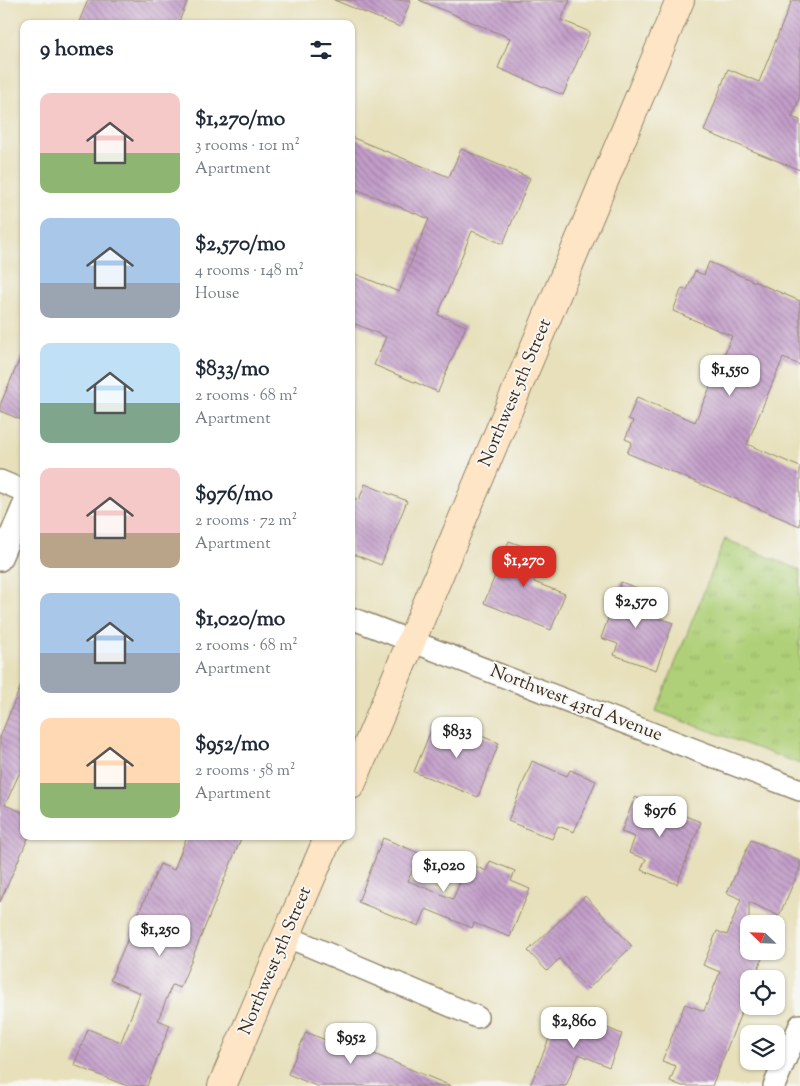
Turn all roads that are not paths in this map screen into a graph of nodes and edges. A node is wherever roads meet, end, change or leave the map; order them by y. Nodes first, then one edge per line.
1 (680, 0) edge
2 (0, 481) edge
3 (20, 489) edge
4 (20, 513) edge
5 (0, 560) edge
6 (355, 620) edge
7 (413, 642) junction
8 (355, 776) edge
9 (800, 790) edge
10 (327, 840) edge
11 (286, 936) junction
12 (477, 1017) dead end
13 (800, 1025) edge
14 (222, 1086) edge
15 (774, 1086) edge

1 - 7 street, Northwest 5th Street
2 - 3 street
4 - 5 street
6 - 7 street, Northwest 43rd Avenue
7 - 8 street, Northwest 5th Street
7 - 9 street, Northwest 43rd Avenue
10 - 11 street, Northwest 5th Street
11 - 12 street
11 - 14 street, Northwest 5th Street
13 - 15 street

